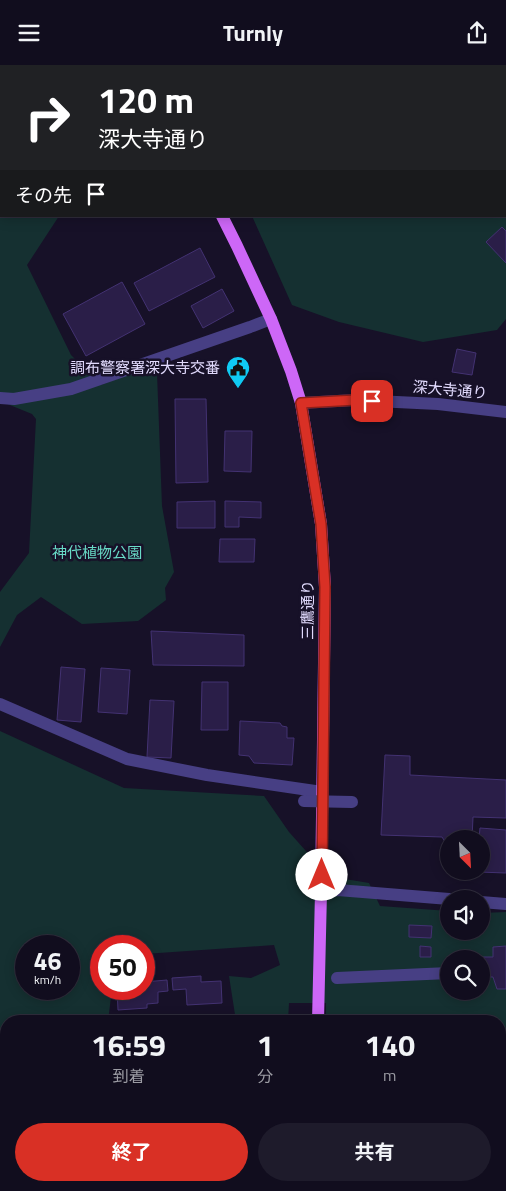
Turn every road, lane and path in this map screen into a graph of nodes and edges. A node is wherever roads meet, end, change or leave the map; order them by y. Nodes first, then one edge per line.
1 (222, 217) edge
2 (271, 319) junction
3 (0, 398) edge
4 (301, 403) junction
5 (506, 412) edge
6 (0, 704) edge
7 (322, 792) junction
8 (304, 801) dead end
9 (352, 803) dead end
10 (321, 892) junction
11 (440, 898) edge
12 (490, 903) edge
13 (506, 904) edge
14 (440, 973) edge
15 (337, 978) dead end
16 (318, 1015) edge

1 - 2 main road, 三鷹通り
2 - 3 street
2 - 4 main road, 三鷹通り
4 - 5 street, 深大寺通り
4 - 7 main road, 三鷹通り
6 - 7 street
7 - 10 main road, 三鷹通り
8 - 9 street, bridge
10 - 11 street
10 - 16 main road, 三鷹通り
12 - 13 street
14 - 15 street

